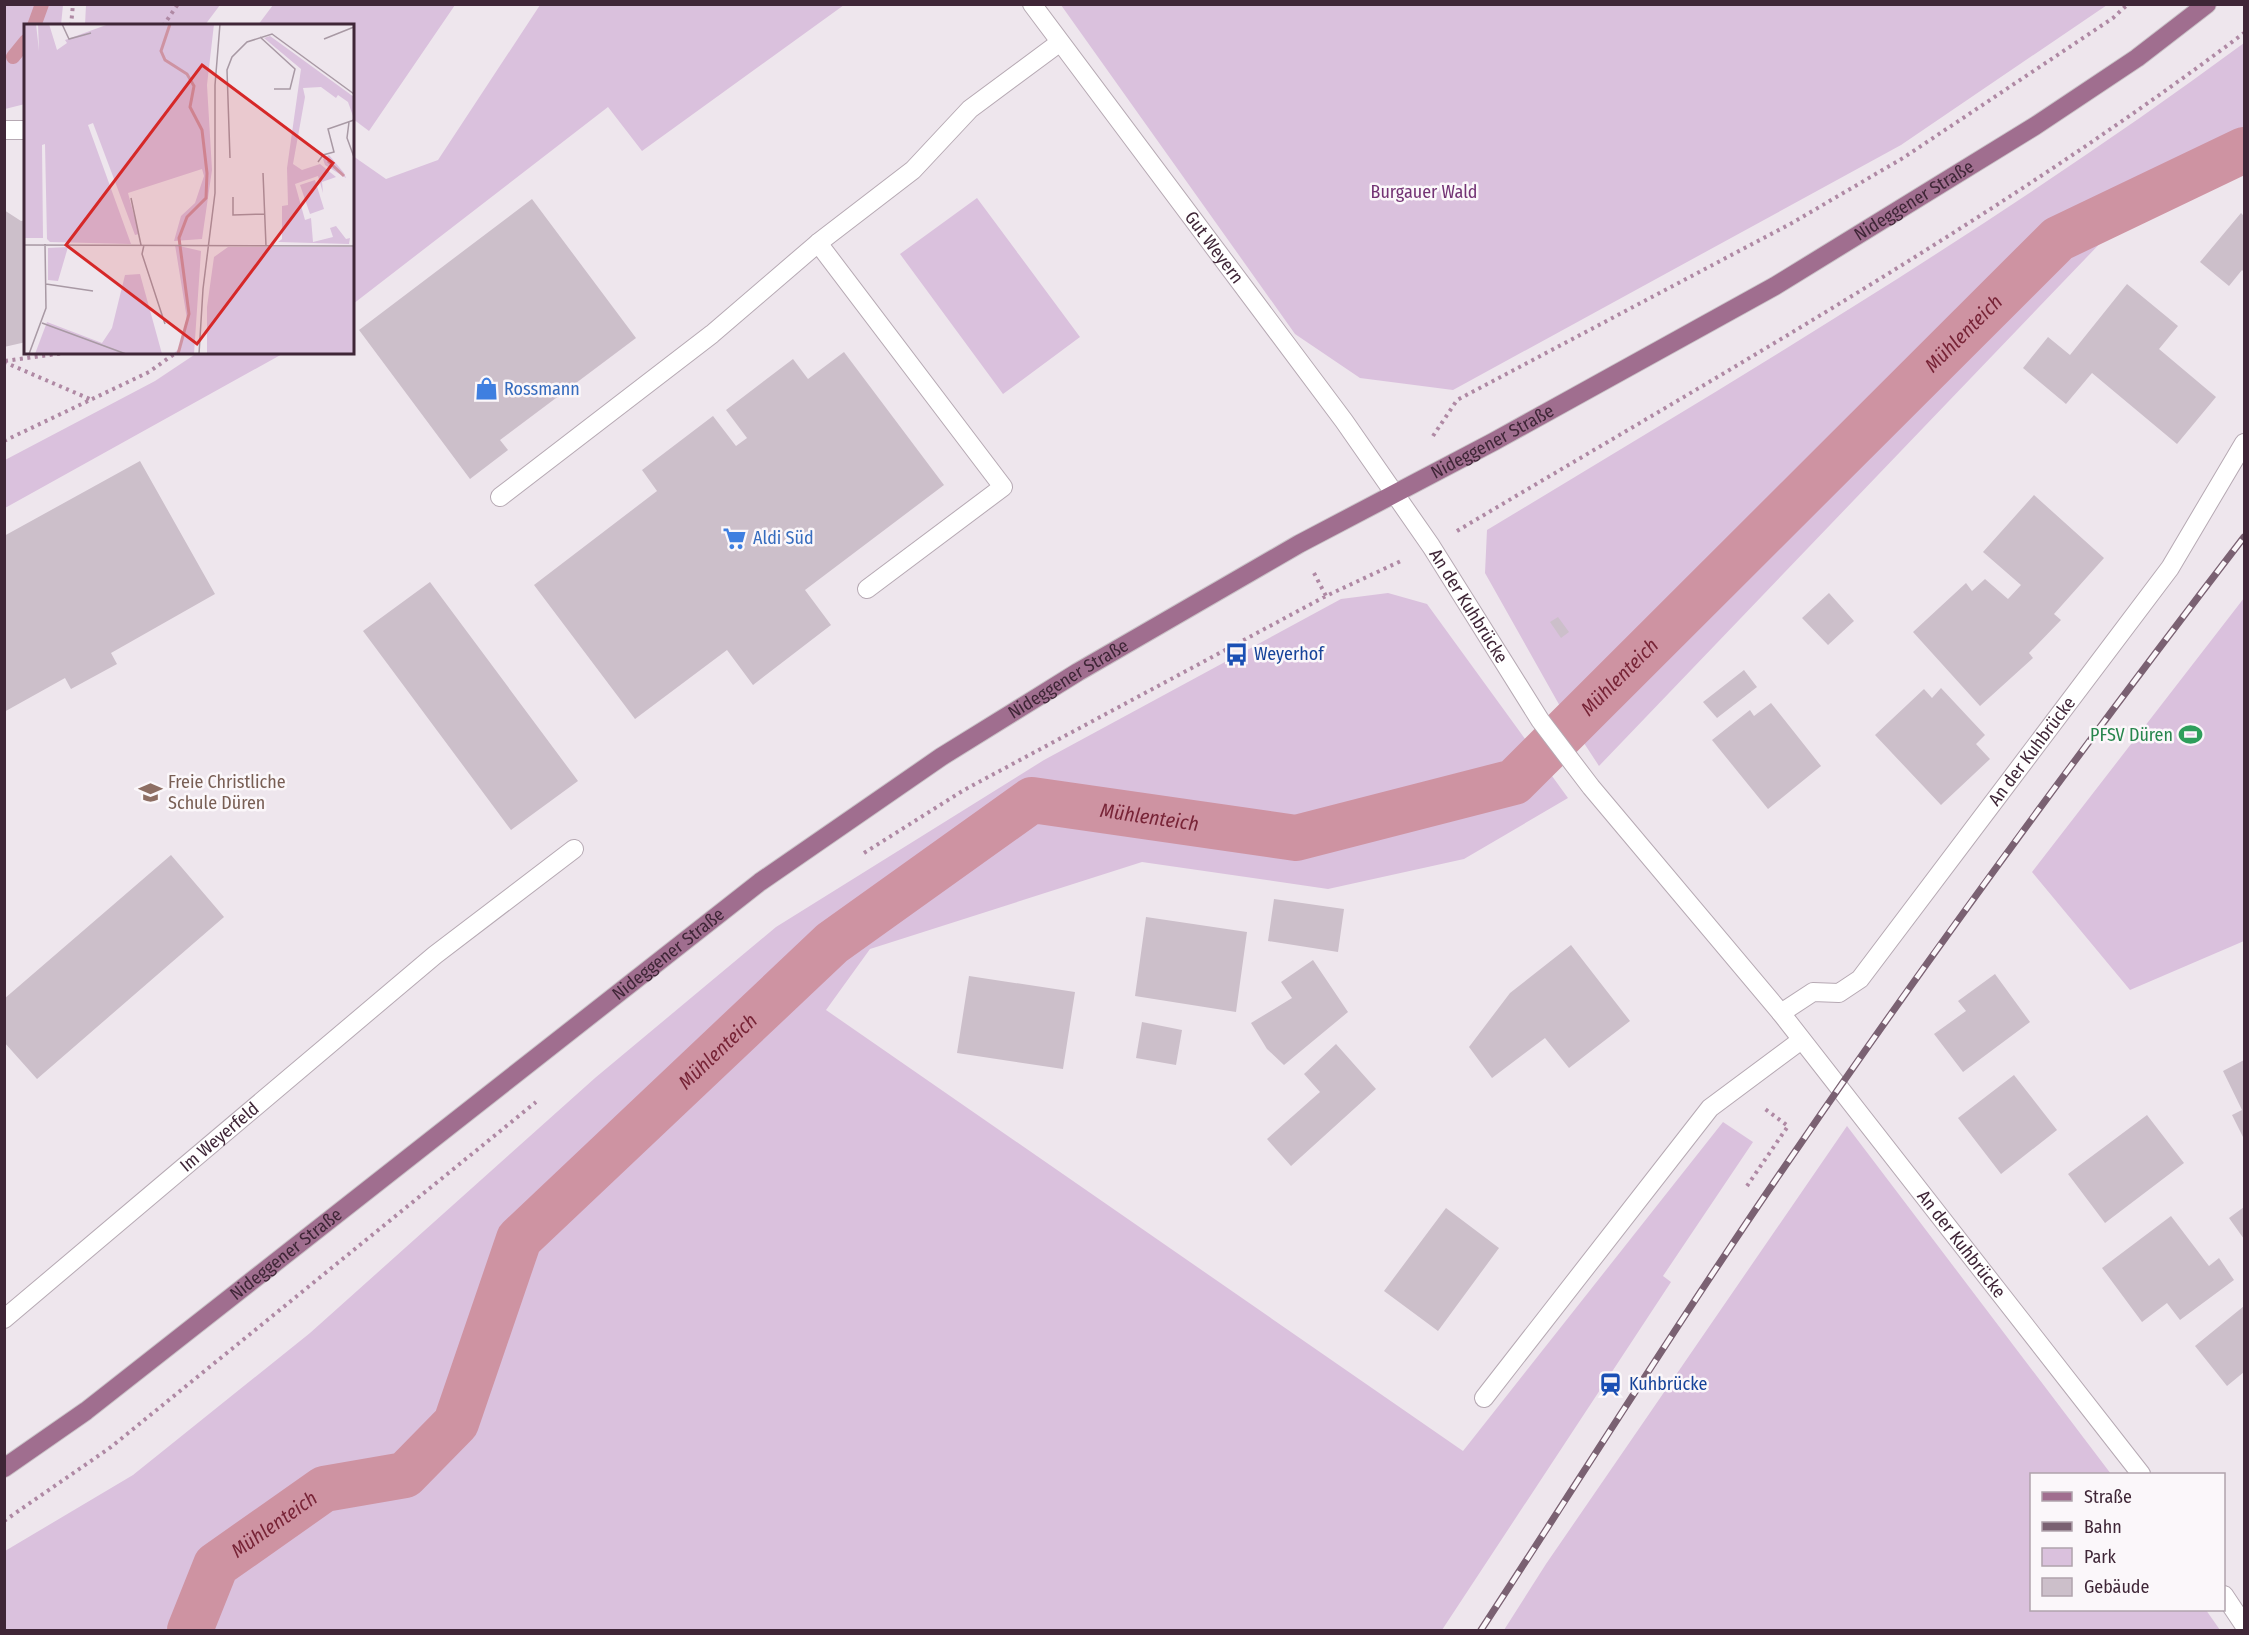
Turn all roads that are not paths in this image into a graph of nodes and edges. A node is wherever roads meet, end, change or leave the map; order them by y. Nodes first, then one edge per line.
1 (1032, 4) edge
2 (2207, 4) edge
3 (1059, 43) junction
4 (4, 130) edge
5 (24, 130) edge
6 (818, 243) junction
7 (2244, 443) edge
8 (1394, 495) junction
9 (500, 497) dead end
10 (867, 589) dead end
11 (574, 849) dead end
12 (1780, 1013) junction
13 (1800, 1041) junction
14 (4, 1319) edge
15 (1484, 1398) dead end
16 (4, 1468) edge
17 (2140, 1473) edge
18 (2225, 1597) edge
19 (2244, 1625) edge

1 - 3 street, Gut Weyern
2 - 8 main road, Nideggener Straße
3 - 6 street
3 - 8 street, Gut Weyern
4 - 5 street
6 - 9 street
6 - 10 street
7 - 12 street, An der Kuhbrücke
8 - 12 street, An der Kuhbrücke
8 - 16 main road, Nideggener Straße
11 - 14 street, Im Weyerfeld
12 - 13 street, An der Kuhbrücke
13 - 15 street
13 - 17 street, An der Kuhbrücke
18 - 19 street

